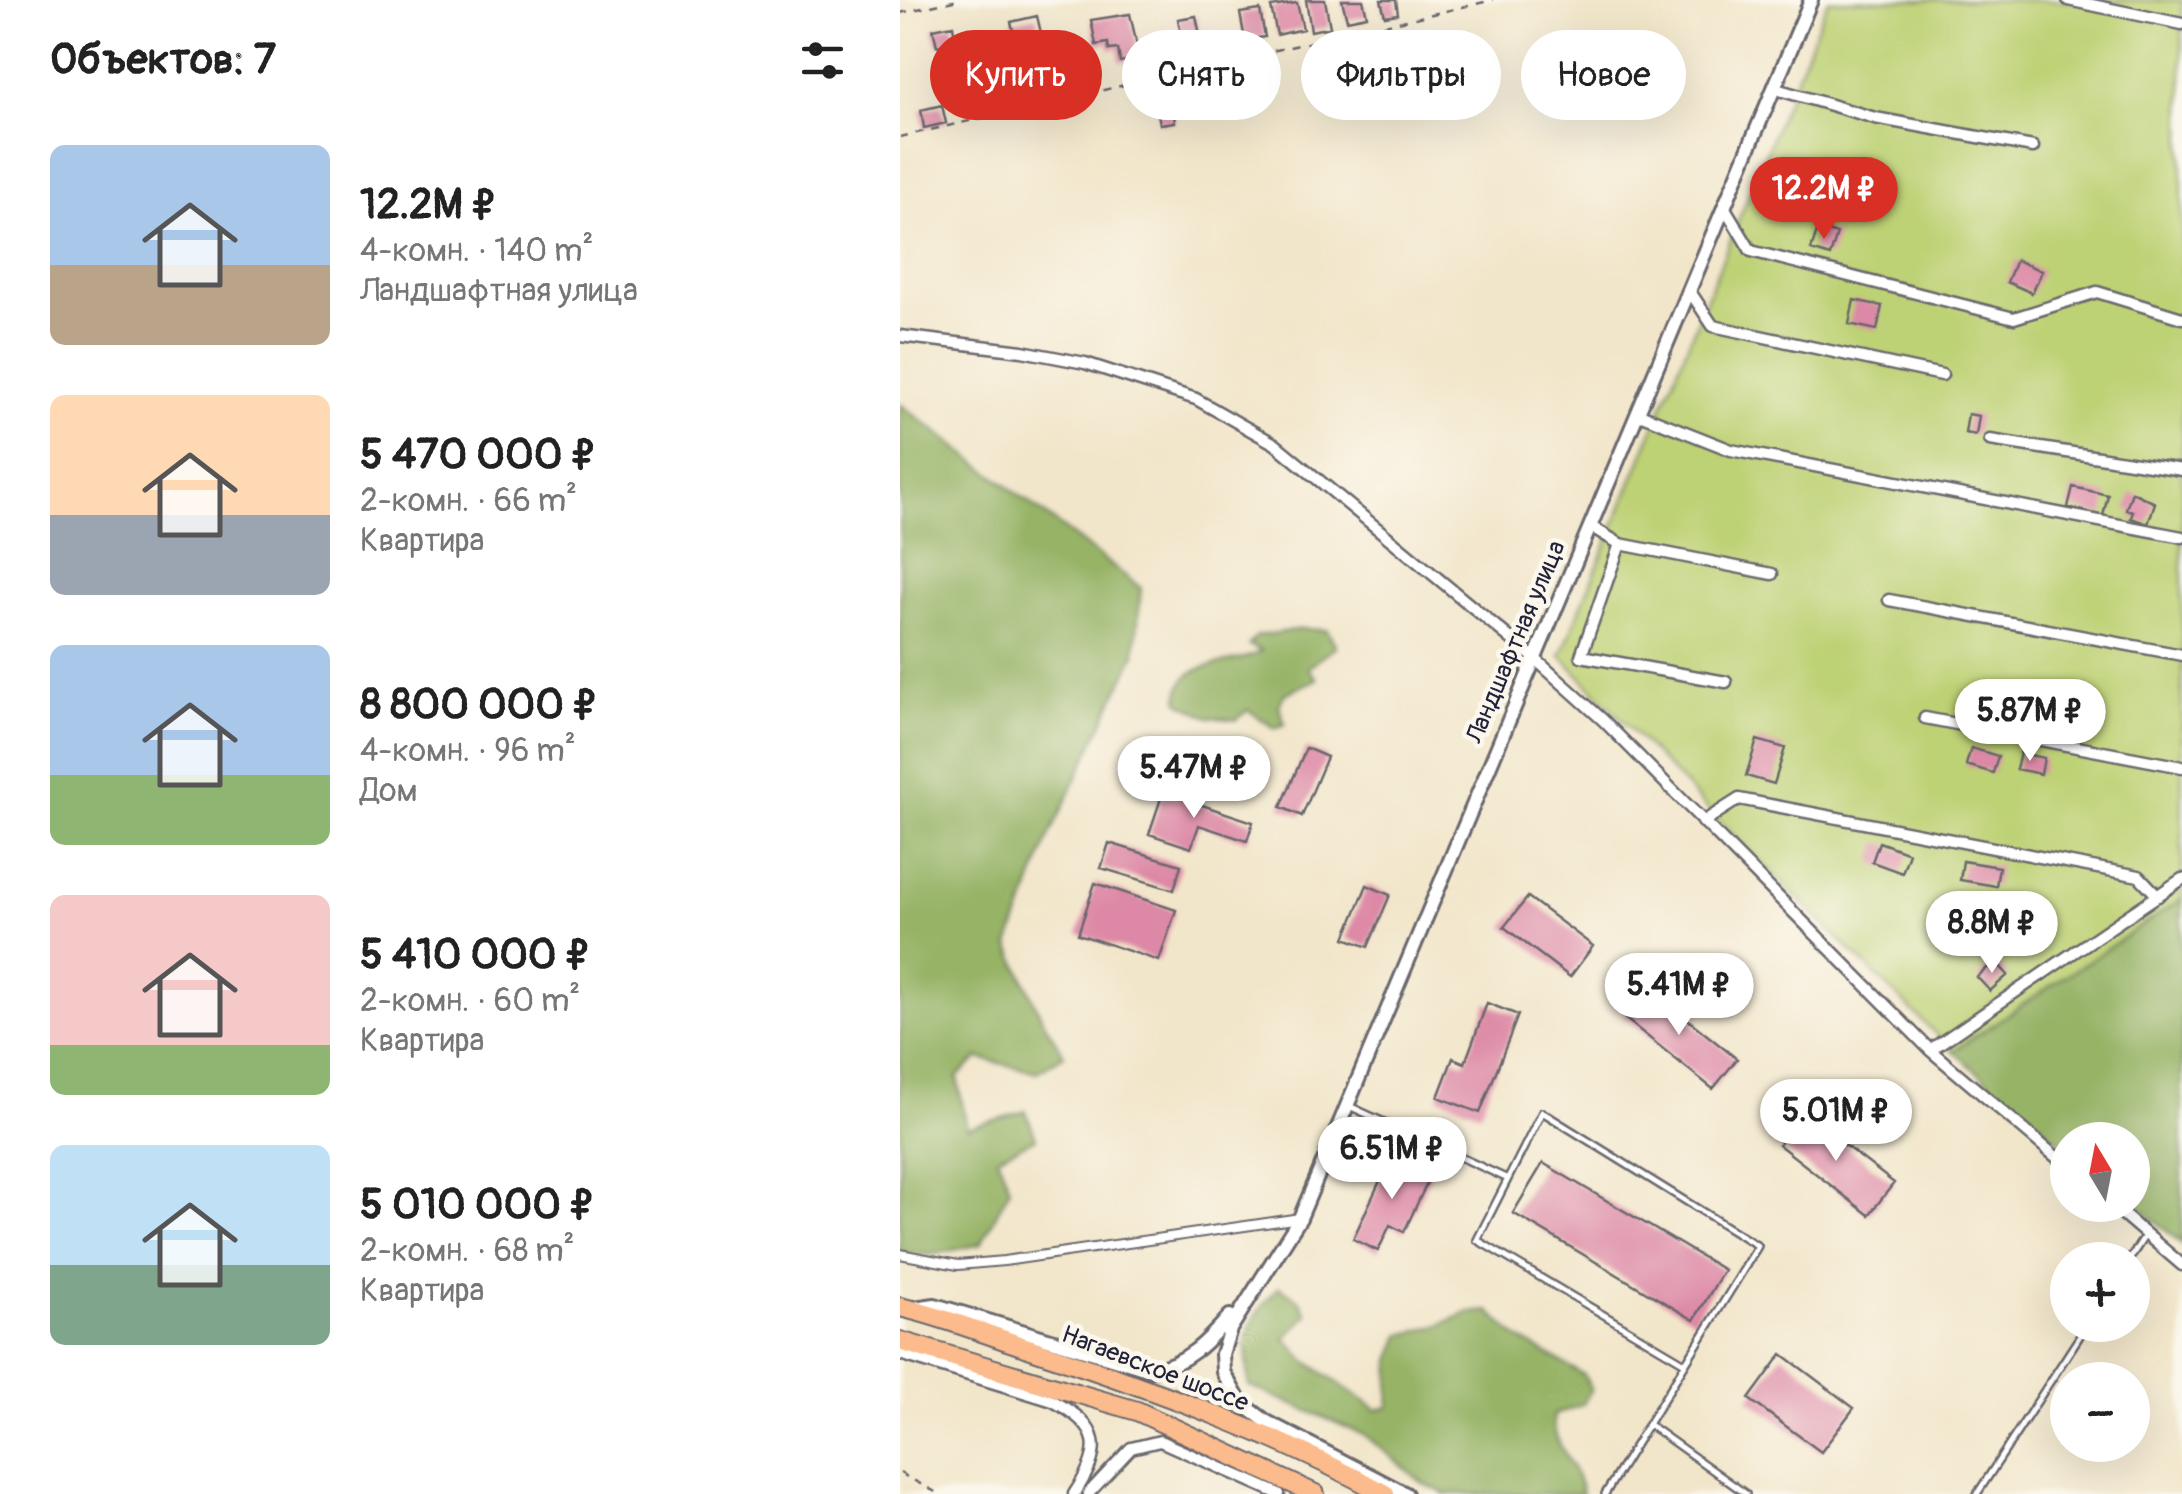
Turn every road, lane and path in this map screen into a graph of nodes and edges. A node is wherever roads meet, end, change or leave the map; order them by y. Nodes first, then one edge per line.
1 (958, 0) edge
2 (1492, 0) edge
3 (1812, 0) edge
4 (2068, 0) edge
5 (900, 13) edge
6 (2182, 24) edge
7 (1776, 88) junction
8 (900, 137) edge
9 (2033, 147) dead end
10 (1725, 208) junction
11 (1690, 290) junction
12 (2182, 318) edge
13 (900, 336) edge
14 (1942, 376) dead end
15 (1637, 413) junction
16 (1990, 440) dead end
17 (2182, 470) edge
18 (1590, 526) junction
19 (2182, 537) edge
20 (1620, 544) junction
21 (1772, 574) dead end
22 (1889, 600) dead end
23 (2182, 656) edge
24 (1533, 657) junction
25 (1726, 682) dead end
26 (1924, 718) dead end
27 (2182, 767) edge
28 (1703, 822) junction
29 (2182, 880) edge
30 (2158, 896) junction
31 (1930, 1050) junction
32 (1346, 1105) junction
33 (2050, 1152) edge
34 (1508, 1179) junction
35 (1300, 1218) junction
36 (2132, 1222) edge
37 (2146, 1234) junction
38 (2141, 1242) edge
39 (900, 1254) edge
40 (2182, 1265) edge
41 (1248, 1296) junction
42 (904, 1308) edge
43 (900, 1341) edge
44 (2075, 1342) edge
45 (900, 1354) edge
46 (1685, 1363) junction
47 (1648, 1424) junction
48 (900, 1473) edge
49 (939, 1494) edge
50 (1074, 1494) edge
51 (1088, 1494) edge
52 (1279, 1494) edge
53 (1315, 1494) edge
54 (1385, 1494) edge
55 (1406, 1494) edge
56 (1605, 1494) edge
57 (1746, 1494) edge
58 (1976, 1494) edge

1 - 5 path
2 - 8 path
3 - 7 street, Ландшафтная улица
4 - 6 street
7 - 9 street
7 - 10 street, Ландшафтная улица
10 - 11 street, Ландшафтная улица
10 - 12 street
11 - 14 street
11 - 15 street, Ландшафтная улица
13 - 24 street
15 - 18 street, Ландшафтная улица
15 - 19 street
16 - 17 street
18 - 20 street
18 - 24 street, Ландшафтная улица
20 - 21 street
20 - 25 street
22 - 23 street
24 - 28 street
24 - 32 street, Ландшафтная улица
26 - 27 street
28 - 30 street
28 - 31 street
29 - 30 street
30 - 31 street
31 - 33 street
32 - 34 lane
32 - 35 street, Ландшафтная улица
34 - 46 lane
34 - 46 lane
35 - 39 street
35 - 41 street, Ландшафтная улица
36 - 37 street
37 - 38 lane
37 - 40 street
41 - 42 street
41 - 55 street
42 - 54 main road, Нагаевское шоссе
43 - 53 main road, Нагаевское шоссе
44 - 58 lane
45 - 50 street
46 - 47 lane
47 - 56 lane
47 - 57 lane
48 - 49 path
51 - 52 street

